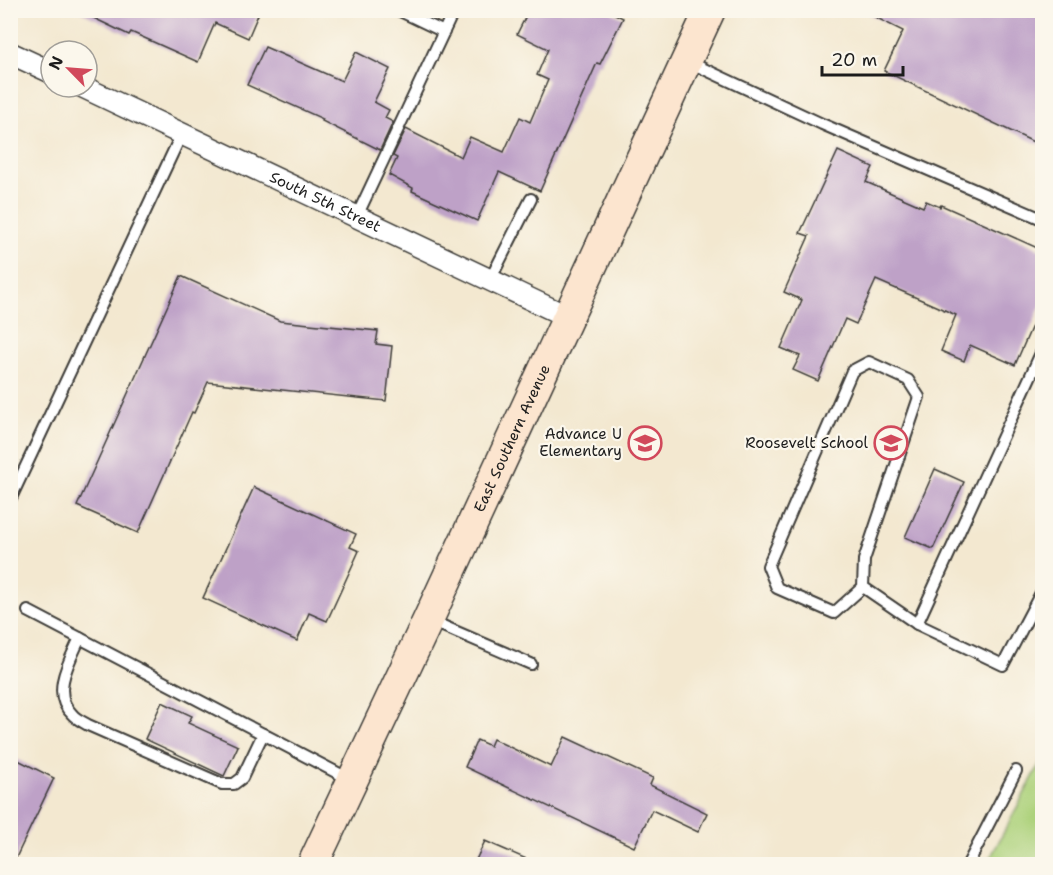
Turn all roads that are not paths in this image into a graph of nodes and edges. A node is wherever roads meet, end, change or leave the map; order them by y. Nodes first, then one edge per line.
1 (398, 10) edge
2 (454, 10) edge
3 (710, 10) edge
4 (444, 32) junction
5 (13, 60) edge
6 (686, 61) junction
7 (39, 68) edge
8 (99, 95) edge
9 (182, 134) junction
10 (531, 198) dead end
11 (357, 216) junction
12 (1042, 219) edge
13 (490, 280) junction
14 (568, 317) junction
15 (1042, 351) edge
16 (10, 500) edge
17 (863, 587) junction
18 (1042, 591) edge
19 (28, 611) dead end
20 (428, 620) junction
21 (917, 624) junction
22 (80, 638) junction
23 (531, 663) dead end
24 (263, 734) junction
25 (1016, 771) dead end
26 (352, 781) junction
27 (313, 864) edge
28 (968, 864) edge

1 - 4 lane
2 - 4 lane
3 - 6 main road, East Southern Avenue
4 - 11 lane
5 - 7 street
6 - 12 lane
6 - 14 main road, East Southern Avenue
8 - 9 street, South 5th Street
9 - 11 street, South 5th Street
9 - 16 lane
10 - 13 lane
11 - 13 street, South 5th Street
13 - 14 street, South 5th Street
14 - 20 main road, East Southern Avenue
15 - 21 lane
17 - 17 lane
17 - 21 lane
18 - 21 lane
19 - 22 lane
20 - 23 lane
20 - 26 main road, East Southern Avenue
22 - 24 lane
22 - 24 lane
24 - 26 lane
25 - 28 lane
26 - 27 main road, East Southern Avenue

